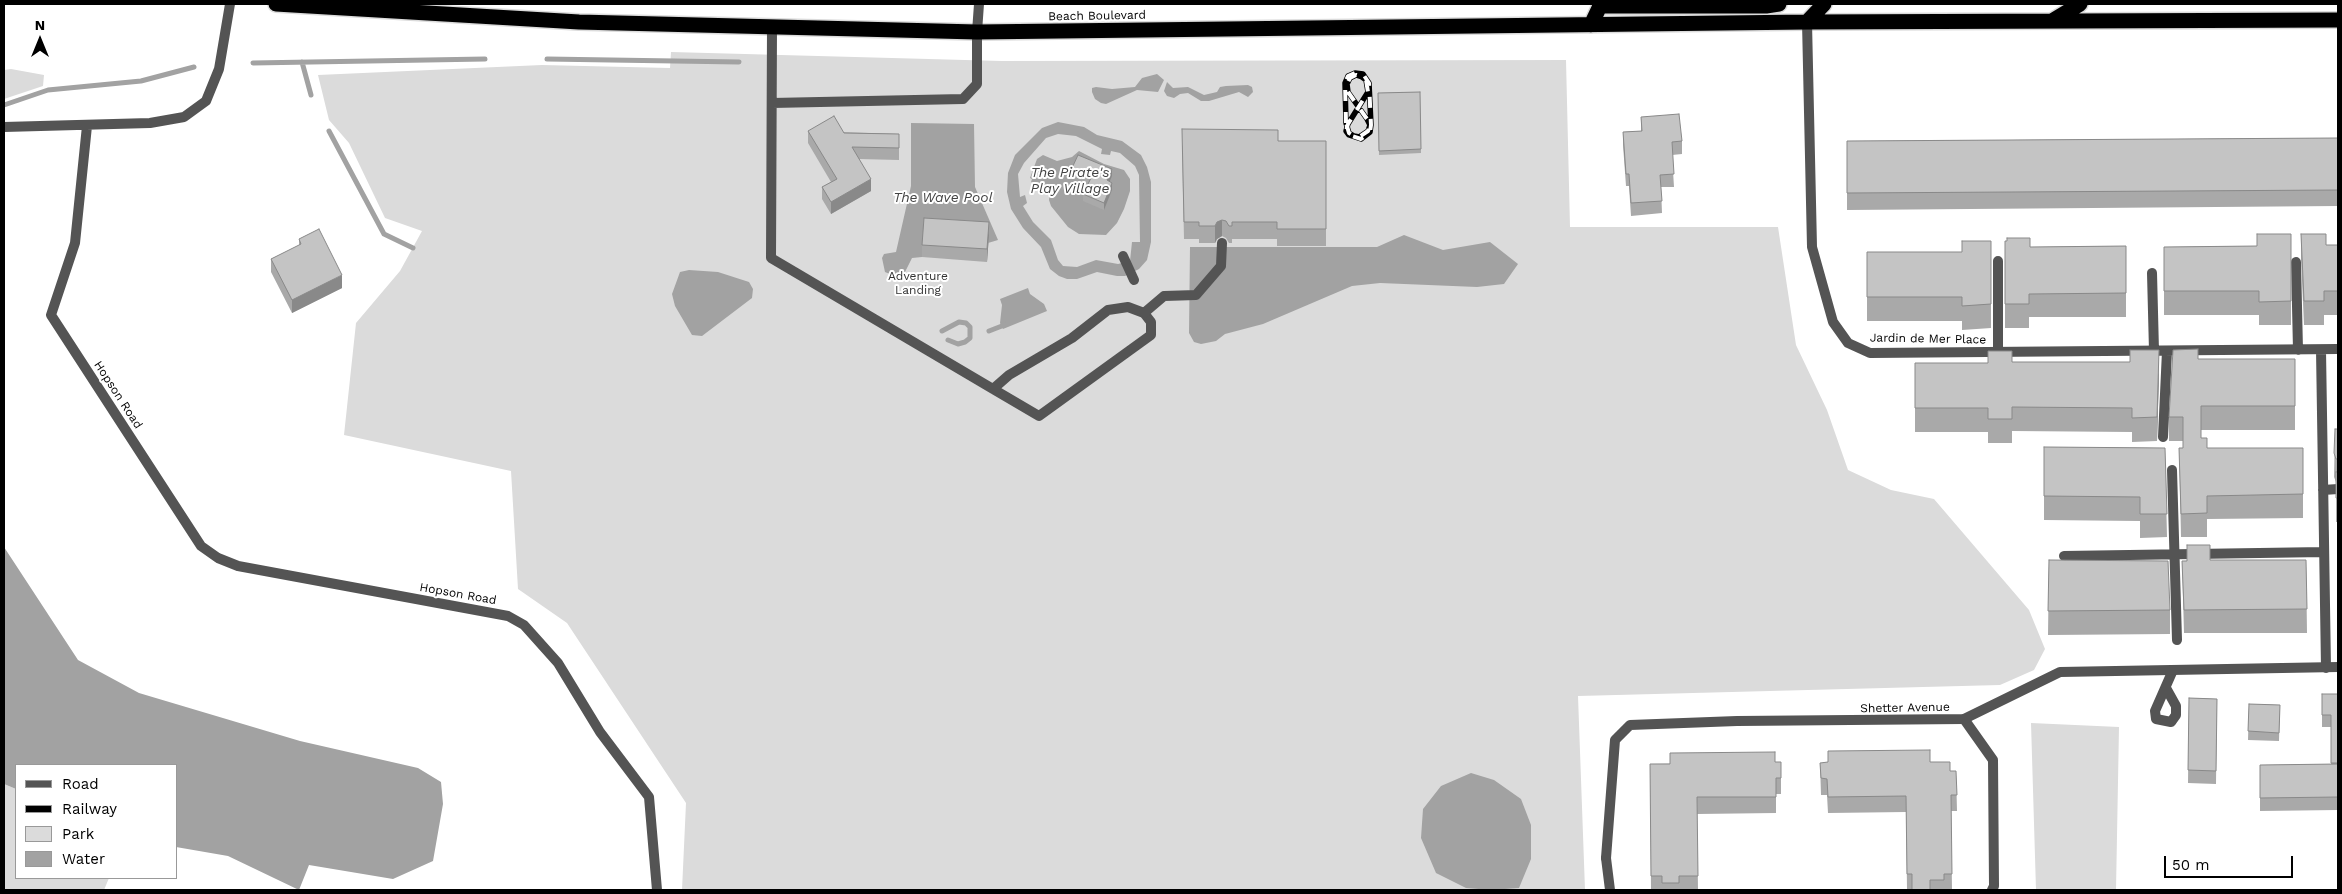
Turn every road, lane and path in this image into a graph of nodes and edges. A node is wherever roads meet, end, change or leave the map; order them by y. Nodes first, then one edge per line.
1 (230, 4) edge
2 (276, 4) edge
3 (979, 4) edge
4 (1780, 4) edge
5 (1824, 4) edge
6 (2080, 4) edge
7 (2338, 20) edge
8 (2051, 21) junction
9 (1807, 22) junction
10 (1591, 25) junction
11 (772, 28) junction
12 (976, 32) junction
13 (772, 103) junction
14 (87, 126) junction
15 (4, 127) edge
16 (1222, 243) dead end
17 (1123, 256) dead end
18 (1998, 261) dead end
19 (2296, 262) dead end
20 (2152, 273) dead end
21 (1134, 280) dead end
22 (1144, 313) junction
23 (2338, 349) edge
24 (2298, 350) junction
25 (2321, 350) junction
26 (2154, 351) junction
27 (2167, 351) junction
28 (1998, 352) junction
29 (993, 389) junction
30 (2163, 437) dead end
31 (2172, 470) dead end
32 (2338, 489) edge
33 (2323, 490) junction
34 (2324, 552) junction
35 (2176, 554) junction
36 (2064, 556) dead end
37 (2177, 640) dead end
38 (2338, 667) edge
39 (2326, 668) junction
40 (2173, 670) junction
41 (2166, 688) dead end
42 (1964, 719) junction
43 (657, 890) edge
44 (1610, 890) edge
45 (1992, 890) edge

1 - 14 street
2 - 11 highway, Beach Boulevard
3 - 12 street
4 - 10 highway
5 - 9 highway
6 - 8 highway
7 - 8 highway, Beach Boulevard
8 - 9 highway, Beach Boulevard
9 - 10 highway, Beach Boulevard
9 - 28 street, Jardin de Mer Place
10 - 12 highway, Beach Boulevard
11 - 12 highway, Beach Boulevard
11 - 13 street
12 - 13 street
13 - 29 street
14 - 15 street
14 - 43 street, Hopson Road
16 - 22 street
17 - 21 street
18 - 28 street
19 - 24 street
20 - 26 street
22 - 29 street
22 - 29 street
23 - 25 street, Jardin de Mer Place
24 - 25 street, Jardin de Mer Place
24 - 27 street, Jardin de Mer Place
25 - 33 street
26 - 27 street, Jardin de Mer Place
26 - 28 street, Jardin de Mer Place
27 - 30 street
31 - 35 street
32 - 33 street
33 - 34 street
34 - 35 street
34 - 39 street
35 - 36 street
35 - 37 street
38 - 39 street, Shetter Avenue
39 - 40 street, Shetter Avenue
40 - 41 street
40 - 42 street, Shetter Avenue
42 - 44 street, Shetter Avenue
42 - 45 street

